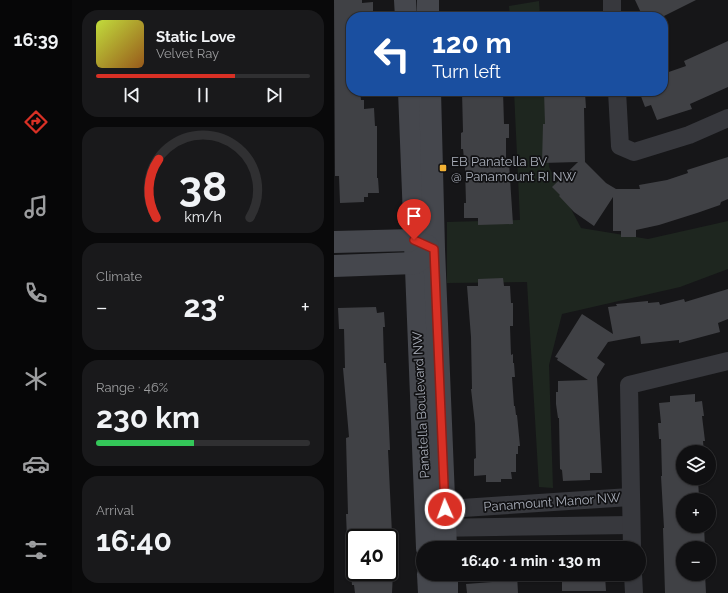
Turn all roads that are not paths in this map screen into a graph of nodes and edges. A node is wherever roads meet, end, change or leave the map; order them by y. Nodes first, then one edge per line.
1 (428, 0) edge
2 (612, 0) edge
3 (428, 12) edge
4 (612, 12) edge
5 (409, 96) edge
6 (430, 96) edge
7 (617, 96) edge
8 (728, 118) edge
9 (414, 240) junction
10 (334, 242) edge
11 (434, 249) junction
12 (415, 263) junction
13 (334, 266) edge
14 (728, 362) edge
15 (630, 497) junction
16 (631, 525) junction
17 (436, 528) edge
18 (632, 541) edge
19 (428, 581) edge
20 (447, 581) edge
21 (633, 581) edge
22 (429, 593) edge
23 (448, 593) edge
24 (634, 593) edge

1 - 3 street
2 - 4 street
5 - 9 street, Panatella Boulevard NW
6 - 11 street, Panatella Boulevard NW
7 - 8 street
9 - 10 street
9 - 11 street
9 - 12 street, Panatella Boulevard NW
11 - 12 street
11 - 17 street, Panatella Boulevard NW
12 - 13 street
12 - 17 street, Panatella Boulevard NW
14 - 15 street, Panamount Manor NW
15 - 16 street, Panamount Manor NW
15 - 17 street, Panamount Manor NW
16 - 17 street, Panamount Manor NW
16 - 18 street, Panamount Manor NW
19 - 22 street
20 - 23 street
21 - 24 street

